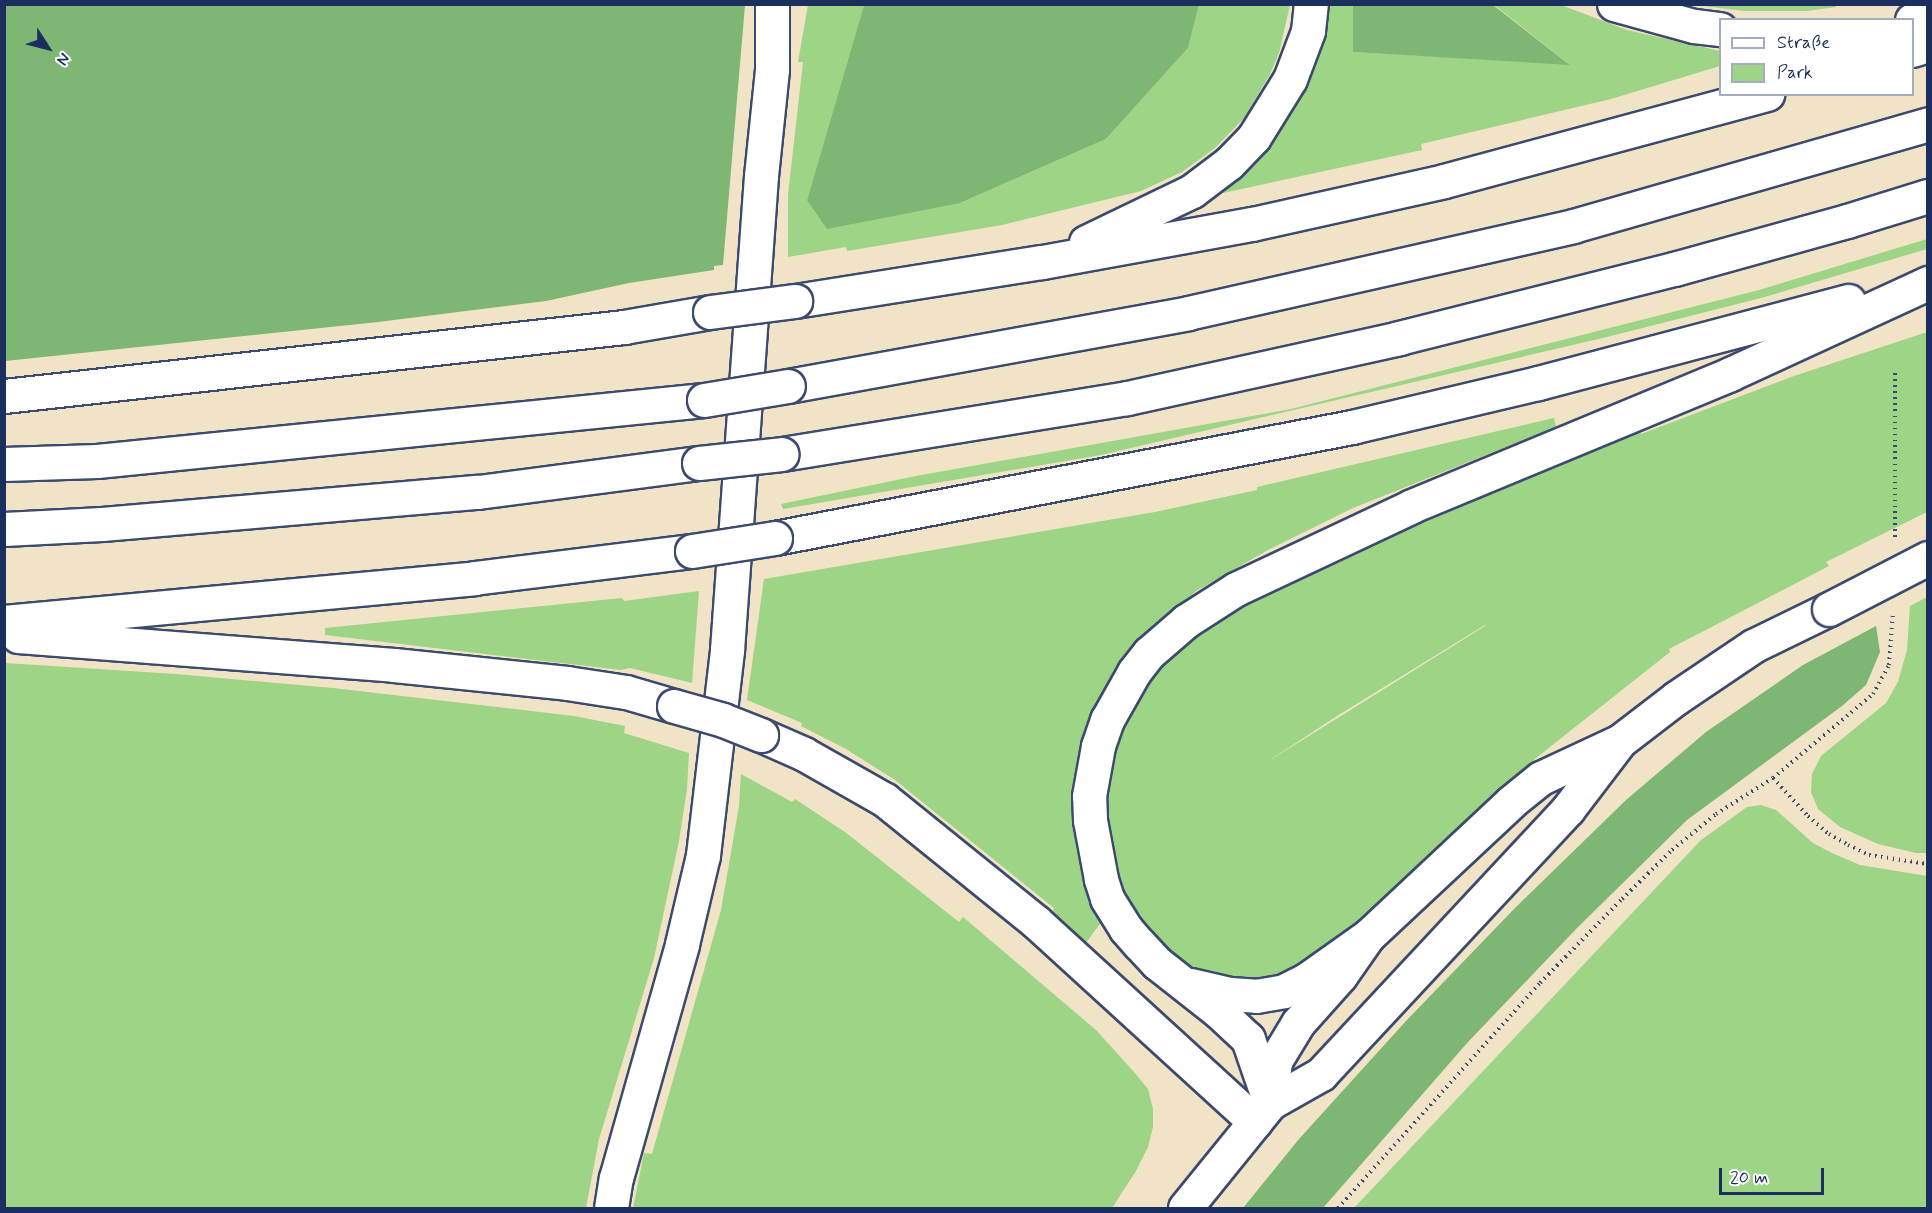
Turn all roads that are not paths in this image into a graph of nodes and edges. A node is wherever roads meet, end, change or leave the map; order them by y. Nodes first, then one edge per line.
1 (772, 4) edge
2 (791, 4) edge
3 (1311, 4) edge
4 (1614, 4) edge
5 (1719, 29) edge
6 (772, 69) junction
7 (1760, 96) edge
8 (1928, 124) edge
9 (1928, 195) edge
10 (1042, 262) junction
11 (1928, 276) edge
12 (1928, 283) edge
13 (4, 396) edge
14 (4, 464) edge
15 (4, 529) edge
16 (1928, 558) edge
17 (4, 622) edge
18 (4, 635) edge
19 (1620, 741) junction
20 (1368, 936) junction
21 (1181, 983) junction
22 (1263, 1113) junction
23 (611, 1209) edge
24 (1185, 1209) edge

1 - 6 main road
2 - 6 main road
3 - 10 main road
4 - 5 main road
6 - 23 main road
7 - 10 main road
8 - 14 main road, bridge
9 - 15 main road, bridge
10 - 13 main road, bridge
11 - 17 main road, bridge
12 - 21 main road
16 - 19 main road, bridge
18 - 22 main road, bridge
19 - 20 main road
19 - 22 main road
20 - 21 main road
20 - 22 main road
21 - 22 main road
22 - 24 main road

